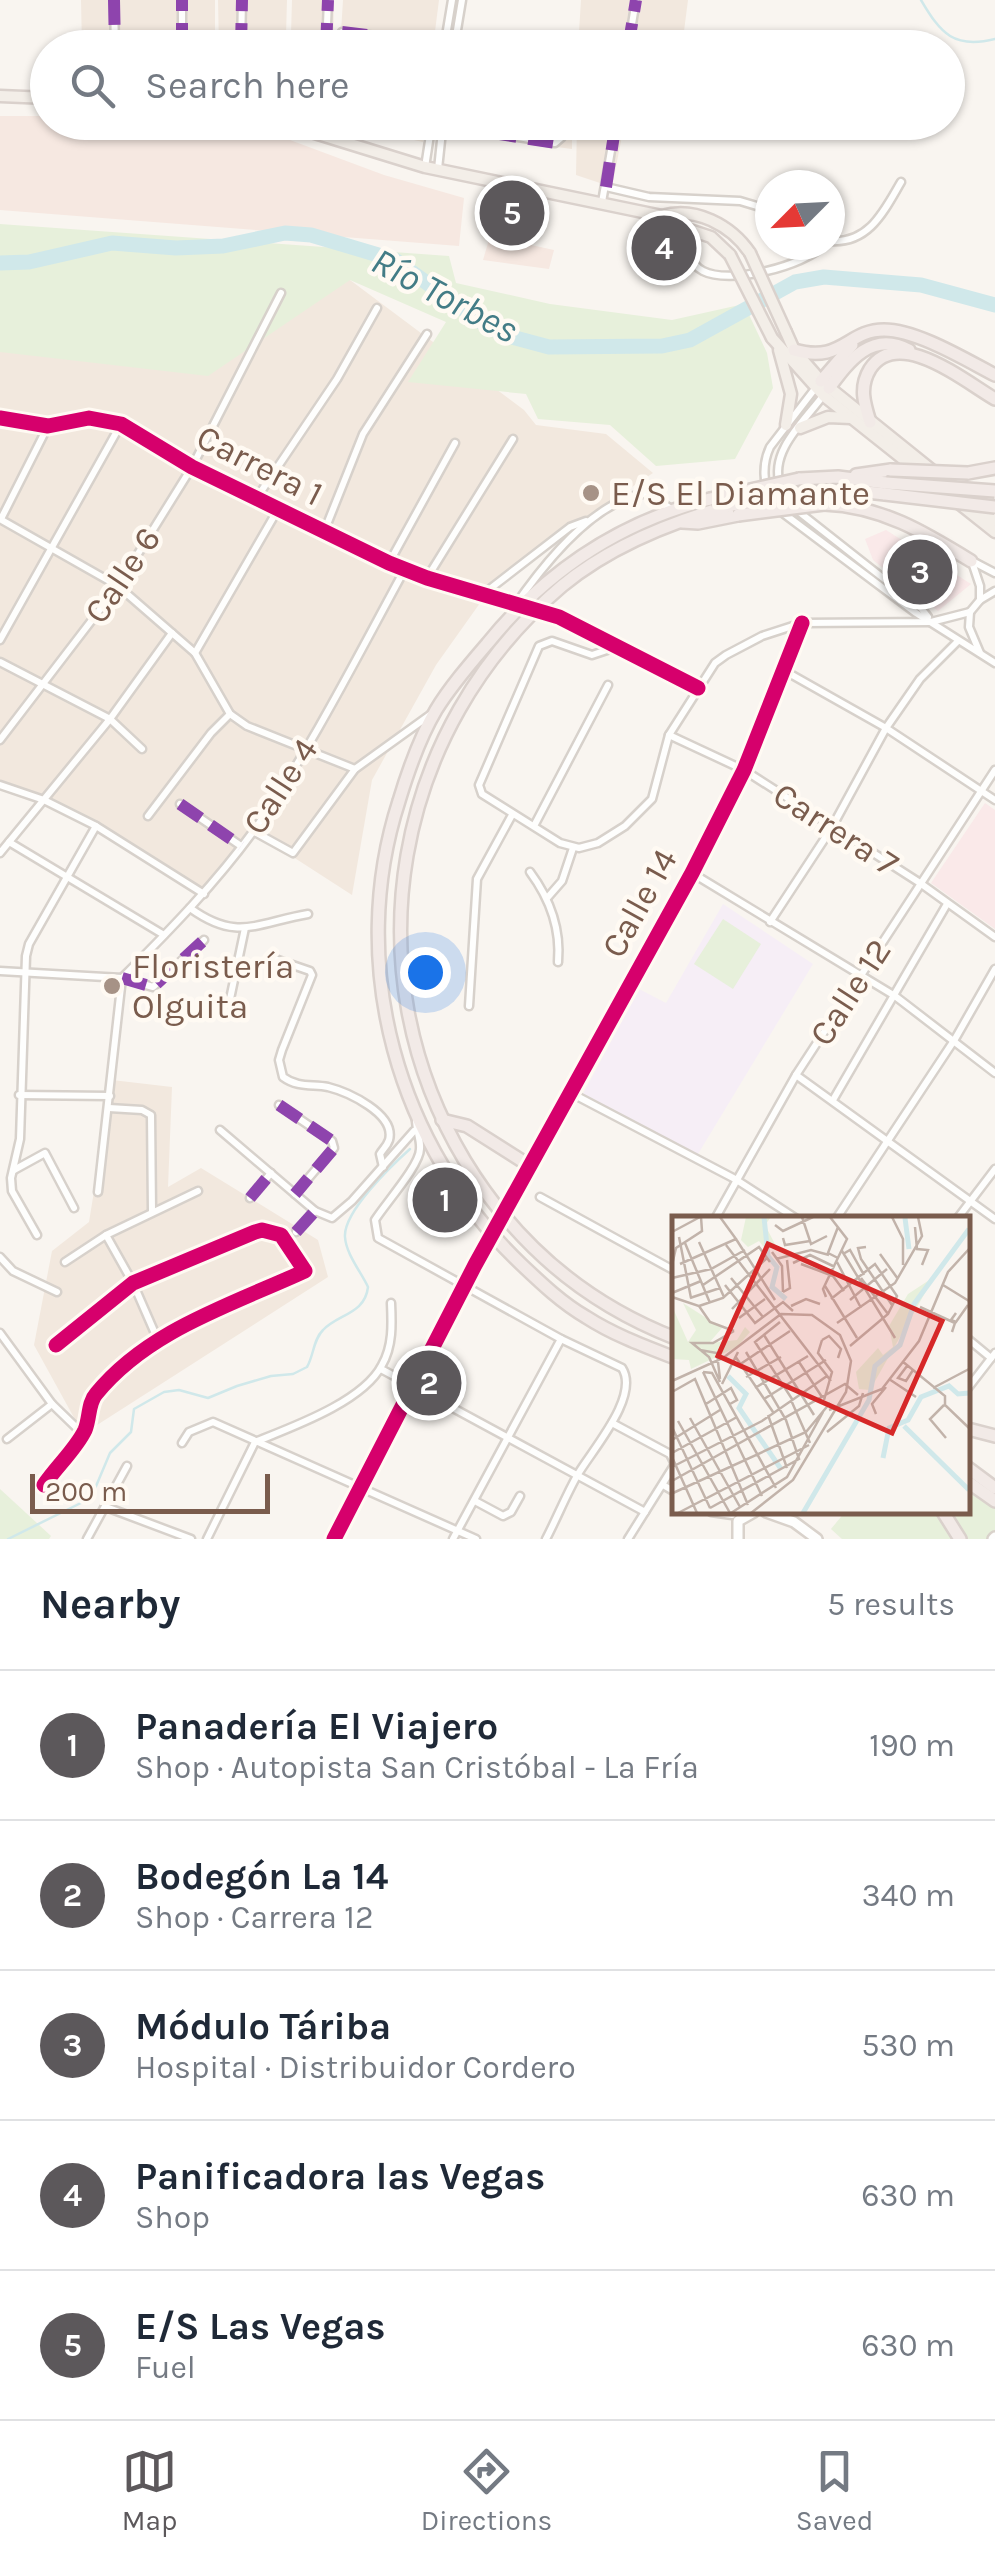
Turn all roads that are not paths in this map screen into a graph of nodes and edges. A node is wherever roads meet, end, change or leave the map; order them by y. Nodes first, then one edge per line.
1 (114, 0) edge
2 (182, 0) edge
3 (242, 0) edge
4 (328, 0) edge
5 (452, 0) edge
6 (462, 0) edge
7 (636, 0) edge
8 (115, 30) edge
9 (182, 30) edge
10 (241, 30) edge
11 (327, 30) edge
12 (447, 30) edge
13 (457, 30) edge
14 (631, 30) edge
15 (0, 96) edge
16 (30, 97) edge
17 (350, 140) edge
18 (432, 140) edge
19 (439, 140) edge
20 (613, 140) edge
21 (431, 169) junction
22 (901, 182) dead end
23 (606, 186) junction
24 (602, 202) junction
25 (755, 205) edge
26 (662, 216) junction
27 (689, 227) junction
28 (845, 240) edge
29 (803, 260) edge
30 (281, 294) dead end
31 (376, 308) dead end
32 (427, 334) dead end
33 (859, 339) junction
34 (775, 341) junction
35 (794, 350) junction
36 (917, 354) junction
37 (995, 375) edge
38 (822, 388) junction
39 (995, 399) edge
40 (0, 418) edge
41 (852, 418) junction
42 (870, 422) junction
43 (121, 424) junction
44 (786, 425) junction
45 (48, 426) junction
46 (800, 428) junction
47 (513, 439) dead end
48 (455, 443) dead end
49 (192, 467) junction
50 (995, 468) edge
51 (838, 478) junction
52 (886, 488) junction
53 (995, 490) edge
54 (256, 500) junction
55 (995, 506) edge
56 (671, 509) junction
57 (735, 510) junction
58 (277, 511) junction
59 (0, 520) edge
60 (588, 520) junction
61 (995, 521) edge
62 (324, 532) junction
63 (995, 532) edge
64 (53, 548) junction
65 (971, 561) junction
66 (389, 563) junction
67 (405, 569) junction
68 (995, 572) edge
69 (427, 578) junction
70 (118, 586) junction
71 (995, 590) edge
72 (980, 600) junction
73 (970, 612) junction
74 (560, 617) tunnel mouth
75 (931, 622) junction
76 (802, 623) junction
77 (501, 626) junction
78 (172, 633) junction
79 (0, 640) edge
80 (958, 641) junction
81 (616, 647) junction
82 (195, 653) junction
83 (981, 654) junction
84 (0, 662) edge
85 (995, 663) edge
86 (785, 671) junction
87 (44, 684) junction
88 (608, 685) dead end
89 (698, 688) junction
90 (435, 712) junction
91 (230, 714) junction
92 (110, 720) junction
93 (886, 728) junction
94 (668, 734) junction
95 (0, 740) edge
96 (142, 749) dead end
97 (306, 752) junction
98 (355, 769) junction
99 (744, 770) junction
100 (995, 770) edge
101 (0, 785) edge
102 (980, 789) junction
103 (44, 800) junction
104 (995, 800) edge
105 (180, 804) dead end
106 (512, 815) junction
107 (148, 816) dead end
108 (96, 826) junction
109 (534, 826) junction
110 (831, 828) junction
111 (253, 831) junction
112 (9, 842) junction
113 (241, 846) junction
114 (573, 848) junction
115 (0, 853) edge
116 (530, 872) dead end
117 (692, 872) junction
118 (68, 878) junction
119 (920, 882) junction
120 (204, 894) junction
121 (547, 898) junction
122 (947, 904) junction
123 (190, 908) junction
124 (308, 914) dead end
125 (770, 922) junction
126 (244, 928) junction
127 (164, 935) junction
128 (995, 937) edge
129 (204, 940) dead end
130 (275, 958) dead end
131 (558, 962) dead end
132 (995, 969) edge
133 (25, 970) junction
134 (0, 971) edge
135 (860, 977) junction
136 (122, 978) junction
137 (895, 996) junction
138 (230, 999) dead end
139 (469, 1006) dead end
140 (955, 1040) junction
141 (995, 1073) edge
142 (796, 1075) junction
143 (569, 1092) junction
144 (19, 1095) junction
145 (110, 1096) junction
146 (833, 1100) junction
147 (279, 1105) dead end
148 (108, 1108) junction
149 (416, 1115) junction
150 (442, 1120) junction
151 (220, 1130) dead end
152 (414, 1130) junction
153 (889, 1140) junction
154 (530, 1166) junction
155 (383, 1167) junction
156 (995, 1168) edge
157 (13, 1170) junction
158 (271, 1173) junction
159 (734, 1179) junction
160 (198, 1191) dead end
161 (98, 1192) dead end
162 (295, 1194) junction
163 (540, 1197) dead end
164 (250, 1198) dead end
165 (970, 1200) junction
166 (74, 1208) dead end
167 (152, 1211) junction
168 (315, 1211) junction
169 (716, 1216) edge
170 (792, 1216) edge
171 (838, 1216) edge
172 (960, 1216) edge
173 (995, 1220) edge
174 (296, 1232) dead end
175 (37, 1235) dead end
176 (106, 1235) junction
177 (0, 1258) edge
178 (65, 1262) dead end
179 (672, 1269) edge
180 (133, 1283) junction
181 (464, 1286) junction
182 (57, 1292) dead end
183 (390, 1303) dead end
184 (0, 1332) edge
185 (672, 1336) edge
186 (157, 1338) junction
187 (561, 1339) junction
188 (970, 1340) edge
189 (56, 1345) dead end
190 (993, 1355) edge
191 (672, 1357) edge
192 (381, 1369) junction
193 (414, 1385) junction
194 (970, 1385) edge
195 (52, 1404) junction
196 (612, 1423) junction
197 (83, 1434) junction
198 (508, 1438) junction
199 (8, 1440) dead end
200 (255, 1442) junction
201 (182, 1443) dead end
202 (672, 1458) edge
203 (126, 1466) dead end
204 (970, 1469) edge
205 (672, 1470) edge
206 (579, 1474) junction
207 (970, 1483) edge
208 (44, 1485) dead end
209 (363, 1486) junction
210 (663, 1486) junction
211 (995, 1488) edge
212 (672, 1490) edge
213 (520, 1496) dead end
214 (994, 1500) edge
215 (475, 1501) junction
216 (106, 1507) junction
217 (645, 1512) junction
218 (772, 1514) edge
219 (944, 1514) edge
220 (734, 1516) edge
221 (457, 1531) junction
222 (87, 1539) edge
223 (191, 1539) edge
224 (207, 1539) edge
225 (334, 1539) edge
226 (453, 1539) edge
227 (476, 1539) edge
228 (546, 1539) edge
229 (628, 1539) edge
230 (738, 1539) edge
231 (817, 1539) edge
232 (960, 1539) edge

1 - 8 street
2 - 9 street
3 - 10 street
4 - 11 street
5 - 12 street
6 - 13 street
7 - 14 street
15 - 16 main road
17 - 21 main road
18 - 21 street
19 - 21 street
20 - 23 street
21 - 24 main road
22 - 28 street
23 - 24 street
23 - 25 street
24 - 26 main road
26 - 27 main road
26 - 35 main road, bridge
27 - 29 street
27 - 34 main road, bridge
30 - 49 street, Calle 6
31 - 54 street
32 - 62 street
33 - 35 highway
33 - 37 highway
33 - 38 highway
34 - 38 main road
34 - 44 main road
35 - 38 main road
36 - 38 highway
36 - 39 highway
36 - 42 highway
38 - 41 main road
38 - 42 main road
38 - 44 street
38 - 46 street
40 - 45 street, Carrera 1
41 - 46 main road
41 - 63 main road
42 - 61 main road
43 - 45 street, Carrera 1
43 - 49 street, Carrera 1
43 - 64 street
44 - 75 street
45 - 59 street
46 - 75 street
47 - 69 street
48 - 66 street
49 - 54 street, Carrera 1
49 - 70 street, Calle 6
50 - 51 highway, bridge
51 - 52 highway
51 - 56 highway, bridge
52 - 53 highway, bridge
52 - 55 highway, bridge
52 - 57 highway, bridge
54 - 58 street, Carrera 1
56 - 60 street
56 - 77 highway
57 - 65 highway, bridge
57 - 150 highway
58 - 62 street, Carrera 1
58 - 82 street
59 - 64 street
60 - 69 street, Carrera 1
60 - 77 street
62 - 66 street, Carrera 1
64 - 70 street
64 - 79 street
65 - 68 street
65 - 72 street
66 - 67 street, Carrera 1
67 - 69 street, Carrera 1
67 - 97 street, Calle 4
70 - 78 street
70 - 87 street, Calle 6
71 - 72 street
72 - 73 street
73 - 75 street
73 - 83 street
74 - 81 street
75 - 76 street
75 - 80 street
76 - 86 street, Calle 14
76 - 89 street
77 - 90 highway
78 - 82 street
78 - 92 street
80 - 83 street
80 - 93 street
81 - 89 street
81 - 106 street
82 - 91 street
83 - 85 street
84 - 87 street
86 - 93 street
86 - 99 street, Calle 14
87 - 92 street
87 - 95 street, Calle 6
88 - 109 street
89 - 94 street
90 - 98 street
90 - 149 highway
91 - 97 street
91 - 107 street
92 - 96 street
92 - 103 street
93 - 102 street
93 - 110 street
94 - 99 street, Carrera 7
94 - 114 street
97 - 98 street
97 - 111 street, Calle 4
98 - 111 street
99 - 110 street, Carrera 7
99 - 117 street, Calle 14
100 - 102 street, Calle 12
101 - 103 street
102 - 104 street
102 - 119 street, Calle 12
103 - 108 street
103 - 112 street
105 - 113 street
106 - 109 street
106 - 139 street
108 - 118 street
108 - 120 street
109 - 114 street
110 - 119 street, Carrera 7
110 - 125 street
111 - 113 street, Calle 4
112 - 115 street
112 - 118 street
113 - 120 street, Calle 4
114 - 121 street
116 - 121 street
117 - 125 street
117 - 143 street, Calle 14
118 - 127 street
118 - 133 street
119 - 122 street, Carrera 7
119 - 135 street, Calle 12
120 - 123 street, Calle 4
121 - 131 street
122 - 128 street, Carrera 7
122 - 137 street
123 - 126 street
123 - 127 street, Calle 4
124 - 126 street
125 - 135 street
126 - 138 street
127 - 136 street, Calle 4
129 - 136 street
130 - 155 street
132 - 140 street
133 - 134 street
133 - 136 street
133 - 144 street
135 - 137 street
135 - 142 street, Calle 12
136 - 145 street
137 - 140 street
137 - 146 street
140 - 141 street
140 - 153 street
142 - 146 street
142 - 159 street, Calle 12
143 - 154 street, Calle 14
143 - 159 street
144 - 145 street
144 - 157 street
145 - 148 street
146 - 153 street
147 - 162 street
148 - 161 street
148 - 167 street
149 - 152 street
149 - 191 highway
150 - 154 highway
150 - 185 highway
151 - 158 street
152 - 155 street
152 - 181 street
153 - 165 street
153 - 171 street
154 - 181 street, Calle 14, bridge
155 - 168 street
156 - 165 street
157 - 166 street
157 - 175 street
158 - 162 street
158 - 164 street
159 - 169 street, Calle 12
159 - 170 street
160 - 167 street
162 - 168 street
163 - 179 street
165 - 172 street
165 - 173 street
167 - 176 street
168 - 174 street
176 - 178 street
176 - 180 street
177 - 182 street
180 - 186 street
180 - 186 street
180 - 189 street
181 - 187 street
181 - 193 street, Calle 14
183 - 192 street
184 - 195 street
186 - 197 street
187 - 196 street
187 - 198 street
188 - 190 street
190 - 194 street
192 - 193 street
192 - 200 street
193 - 198 street
193 - 209 street, Calle 14
195 - 197 street
195 - 199 street
196 - 202 street
196 - 206 street
197 - 208 street
198 - 206 street
198 - 215 street
200 - 201 street
200 - 209 street
200 - 224 street
203 - 216 street
204 - 211 highway
205 - 210 street
206 - 217 street
206 - 228 street
207 - 214 highway
209 - 221 street
209 - 225 street, Calle 14
210 - 212 street
210 - 217 street
213 - 215 street
215 - 221 street
216 - 222 street
216 - 223 street
217 - 229 street
218 - 231 street
219 - 232 highway
220 - 230 street
221 - 226 street
221 - 227 street

